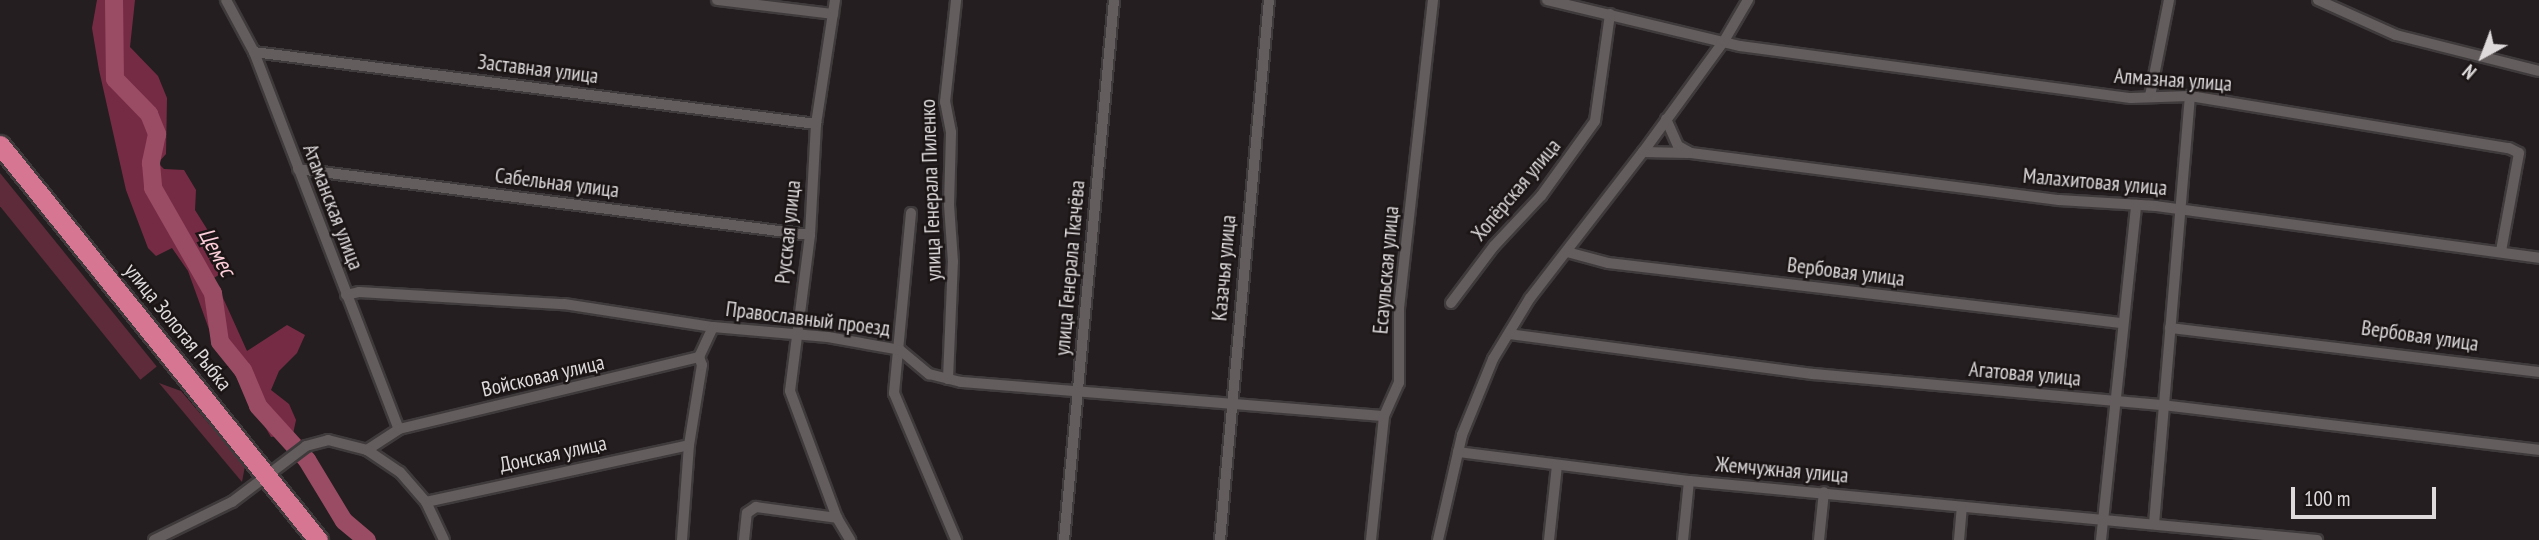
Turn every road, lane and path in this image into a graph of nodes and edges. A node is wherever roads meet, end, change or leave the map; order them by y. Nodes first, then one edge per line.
1 (226, 0) edge
2 (717, 0) edge
3 (835, 0) edge
4 (956, 0) edge
5 (1114, 0) edge
6 (1269, 0) edge
7 (1433, 0) edge
8 (1547, 0) edge
9 (1748, 0) edge
10 (2169, 0) edge
11 (2318, 0) edge
12 (833, 14) junction
13 (1610, 14) junction
14 (1724, 41) junction
15 (254, 52) junction
16 (2539, 71) edge
17 (2150, 96) junction
18 (2190, 96) junction
19 (1666, 119) junction
20 (816, 124) junction
21 (0, 145) edge
22 (1643, 152) junction
23 (1691, 153) junction
24 (298, 169) junction
25 (2136, 205) junction
26 (2178, 210) junction
27 (911, 213) dead end
28 (810, 235) junction
29 (2501, 251) junction
30 (1567, 252) junction
31 (2539, 258) edge
32 (346, 295) junction
33 (1451, 303) dead end
34 (2121, 323) junction
35 (713, 327) junction
36 (2170, 328) junction
37 (1509, 334) junction
38 (795, 335) junction
39 (900, 350) junction
40 (699, 357) junction
41 (2539, 372) edge
42 (948, 379) junction
43 (1079, 391) junction
44 (2115, 401) junction
45 (2162, 405) junction
46 (1235, 406) junction
47 (1384, 416) junction
48 (399, 429) junction
49 (689, 445) junction
50 (367, 450) junction
51 (2539, 450) edge
52 (1458, 452) junction
53 (1557, 465) junction
54 (268, 473) junction
55 (1689, 481) junction
56 (1824, 492) junction
57 (426, 502) junction
58 (1962, 508) junction
59 (837, 518) junction
60 (2102, 523) junction
61 (2154, 524) junction
62 (2221, 536) edge
63 (154, 540) edge
64 (318, 540) edge
65 (444, 540) edge
66 (681, 540) edge
67 (744, 540) edge
68 (850, 540) edge
69 (956, 540) edge
70 (1064, 540) edge
71 (1220, 540) edge
72 (1371, 540) edge
73 (1438, 540) edge
74 (1549, 540) edge
75 (1684, 540) edge
76 (1819, 540) edge
77 (1959, 540) edge
78 (2101, 540) edge
79 (2317, 540) edge

1 - 15 street, Атаманская улица
2 - 12 street
3 - 12 street, Русская улица
4 - 42 street, улица Генерала Пиленко
5 - 43 street, улица Генерала Ткачёва
6 - 46 street, Казачья улица
7 - 47 street, Есаульская улица
8 - 13 street, Алмазная улица
9 - 14 street
10 - 17 street
11 - 16 street
12 - 20 street, Русская улица
13 - 14 street, Алмазная улица
13 - 33 street, Хопёрская улица
14 - 17 street, Алмазная улица
14 - 19 street
15 - 20 street, Заставная улица
15 - 24 street, Атаманская улица
17 - 18 street, Алмазная улица
18 - 26 street
18 - 29 street, Алмазная улица
19 - 22 street
19 - 23 street
20 - 28 street, Русская улица
21 - 54 highway, улица Золотая Рыбка
22 - 23 street, Малахитовая улица
22 - 30 street
23 - 25 street, Малахитовая улица
24 - 28 street, Сабельная улица
24 - 32 street, Атаманская улица
25 - 26 street, Малахитовая улица
25 - 34 street
26 - 29 street, Малахитовая улица
26 - 36 street
27 - 39 street, улица Генерала Пиленко
28 - 38 street, Русская улица
29 - 31 street, Малахитовая улица
30 - 34 street, Вербовая улица
30 - 37 street
32 - 35 street, Православный проезд
32 - 48 street, Атаманская улица
34 - 44 street
35 - 38 street, Православный проезд
35 - 40 street
36 - 41 street, Вербовая улица
36 - 45 street
37 - 44 street, Агатовая улица
37 - 52 street
38 - 39 street, Православный проезд
38 - 59 street, Русская улица
39 - 42 street, Православный проезд
39 - 69 street, улица Генерала Пиленко
40 - 48 street, Войсковая улица
40 - 49 street
42 - 43 street, Православный проезд
43 - 46 street, Православный проезд
43 - 70 street, улица Генерала Ткачёва
44 - 45 street, Агатовая улица
44 - 60 street
45 - 51 street, Агатовая улица
45 - 61 street
46 - 47 street, Православный проезд
46 - 71 street, Казачья улица
47 - 72 street, Есаульская улица
48 - 50 street, Войсковая улица
49 - 57 street, Донская улица
49 - 66 street
50 - 54 street
50 - 57 street
52 - 53 street, Жемчужная улица
52 - 73 street
53 - 55 street, Жемчужная улица
53 - 74 street
54 - 63 street
54 - 64 highway, улица Золотая Рыбка
55 - 56 street, Жемчужная улица
55 - 75 street
56 - 58 street, Жемчужная улица
56 - 76 street
57 - 65 street
58 - 60 street, Жемчужная улица
58 - 77 street
59 - 67 street
59 - 68 street, Русская улица
60 - 61 street, Жемчужная улица
60 - 78 street
61 - 62 street, Жемчужная улица
62 - 79 street, Жемчужная улица

